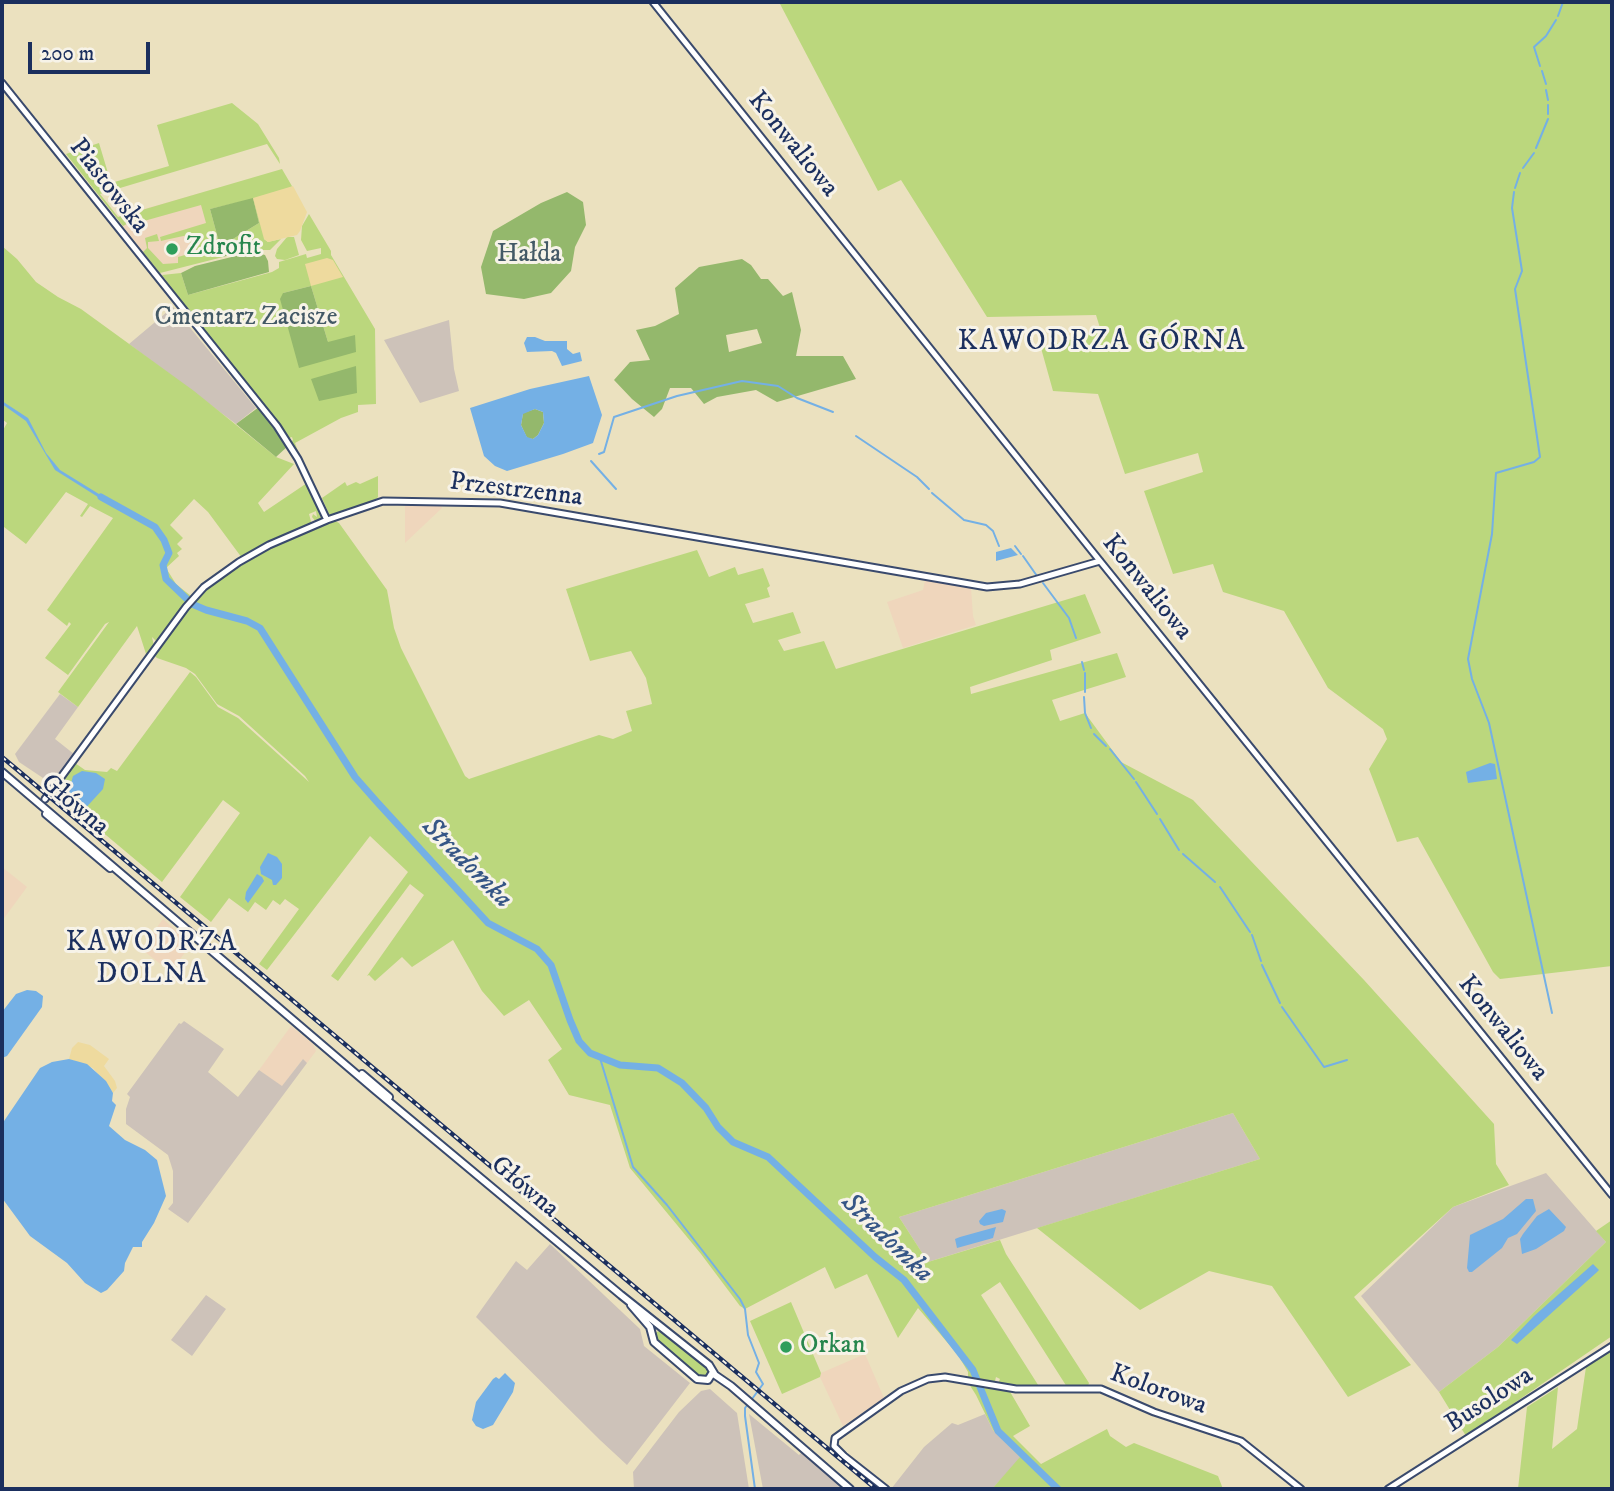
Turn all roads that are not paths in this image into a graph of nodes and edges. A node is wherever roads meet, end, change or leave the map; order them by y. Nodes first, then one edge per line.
1 (653, 2) edge
2 (2, 83) edge
3 (327, 520) junction
4 (1100, 561) junction
5 (2, 774) edge
6 (32, 797) junction
7 (45, 799) junction
8 (50, 812) junction
9 (119, 873) junction
10 (1612, 1195) edge
11 (621, 1295) junction
12 (665, 1329) junction
13 (652, 1332) junction
14 (1612, 1346) edge
15 (711, 1376) junction
16 (853, 1489) edge
17 (886, 1489) edge
18 (1301, 1489) edge
19 (1388, 1489) edge

1 - 4 street, Konwaliowa
2 - 3 street, Piastowska
3 - 4 street, Przestrzenna
3 - 7 street, Przestrzenna
4 - 10 street, Konwaliowa
5 - 6 main road, Główna
5 - 9 main road, Główna
6 - 7 street
6 - 8 main road, Główna
7 - 8 street
8 - 9 main road, Główna
9 - 11 main road, Główna
11 - 12 main road, Główna
11 - 13 main road, Główna
12 - 13 main road
12 - 15 main road, Główna
13 - 15 main road, Główna
14 - 19 street, Busolowa
15 - 16 main road, Główna
17 - 18 street, Kolorowa

